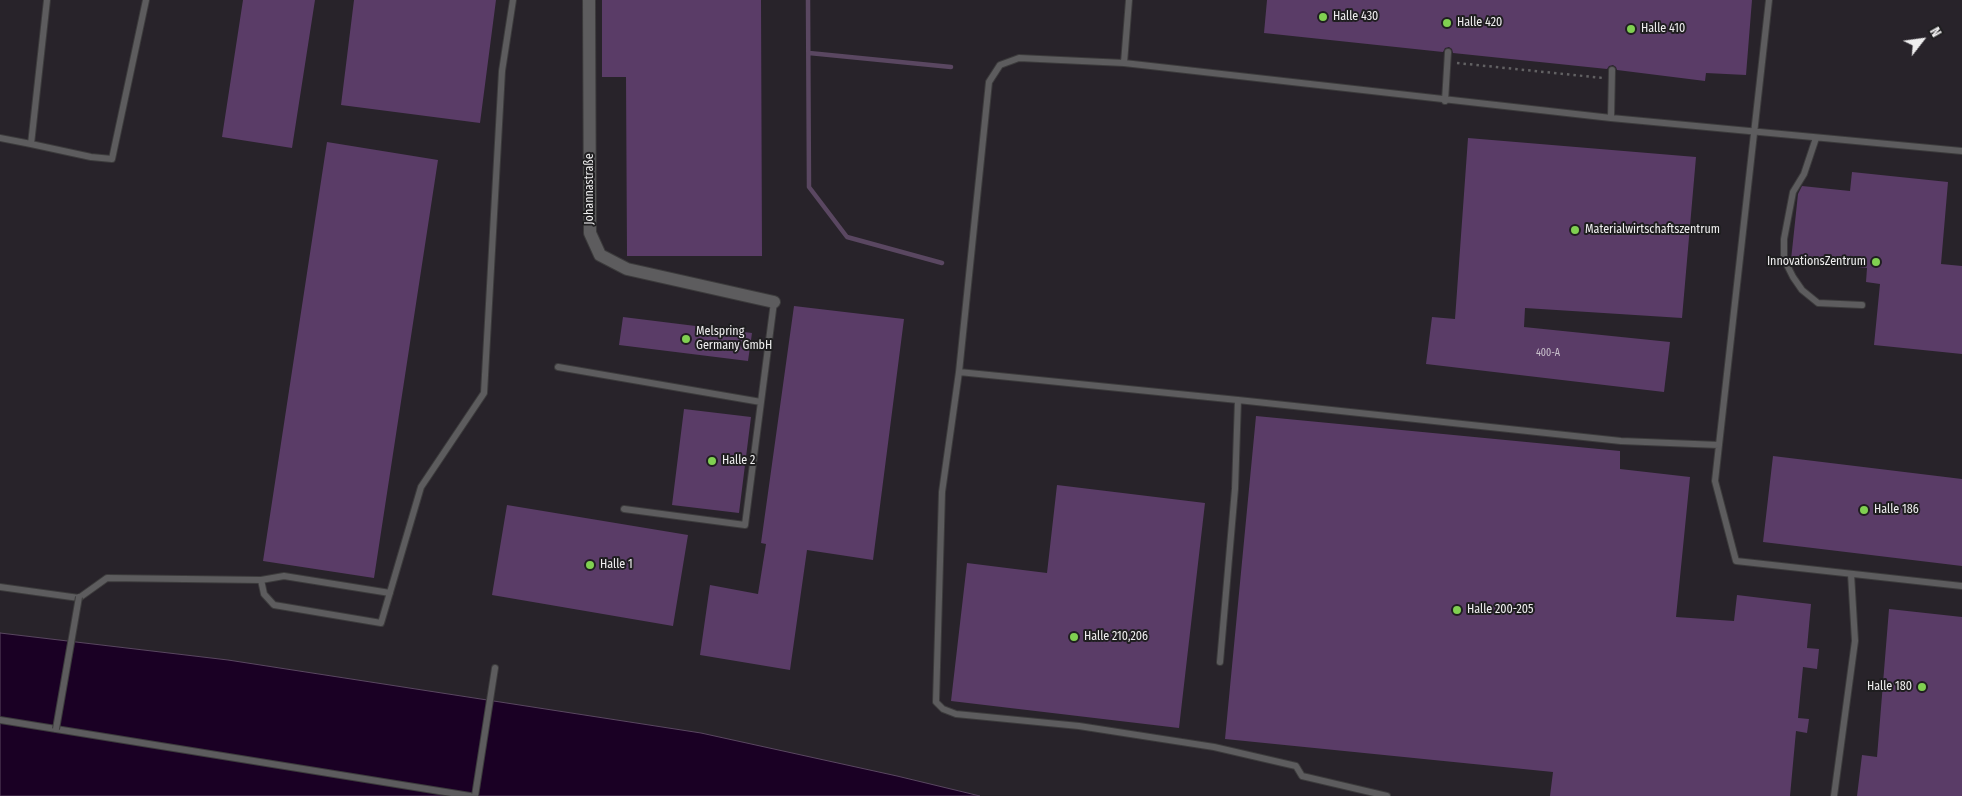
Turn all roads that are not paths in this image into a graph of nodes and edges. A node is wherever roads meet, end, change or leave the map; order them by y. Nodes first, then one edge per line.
1 (47, 0) edge
2 (146, 0) edge
3 (513, 0) edge
4 (589, 0) edge
5 (1130, 0) edge
6 (1769, 0) edge
7 (1448, 52) dead end
8 (1124, 63) junction
9 (1612, 70) dead end
10 (1445, 101) junction
11 (1611, 118) junction
12 (1754, 131) junction
13 (0, 138) edge
14 (1816, 138) junction
15 (31, 144) junction
16 (1962, 150) edge
17 (774, 302) joint
18 (1862, 305) dead end
19 (558, 367) dead end
20 (960, 372) junction
21 (1238, 400) junction
22 (761, 402) junction
23 (1719, 446) junction
24 (624, 509) dead end
25 (1851, 574) junction
26 (261, 580) junction
27 (0, 586) edge
28 (1962, 586) edge
29 (390, 592) junction
30 (79, 597) junction
31 (1220, 662) dead end
32 (495, 668) dead end
33 (0, 720) edge
34 (56, 729) junction
35 (470, 796) edge
36 (475, 796) edge
37 (1387, 796) edge
38 (1834, 796) edge

1 - 15 lane
2 - 15 lane
3 - 29 lane
4 - 17 street, Johannastraße
5 - 8 lane
6 - 12 lane
7 - 10 lane
8 - 10 lane
8 - 20 lane
9 - 11 lane
10 - 11 lane
11 - 12 lane
12 - 14 lane
12 - 23 lane
13 - 15 lane
14 - 16 lane
14 - 18 lane
17 - 22 lane
19 - 22 lane
20 - 21 lane
20 - 37 lane
21 - 23 lane
21 - 31 lane
22 - 24 lane
23 - 25 lane
25 - 28 lane
25 - 38 lane
26 - 29 lane
26 - 29 lane
26 - 30 lane
27 - 30 lane
30 - 34 lane, bridge
32 - 36 lane
33 - 34 lane
34 - 35 lane

